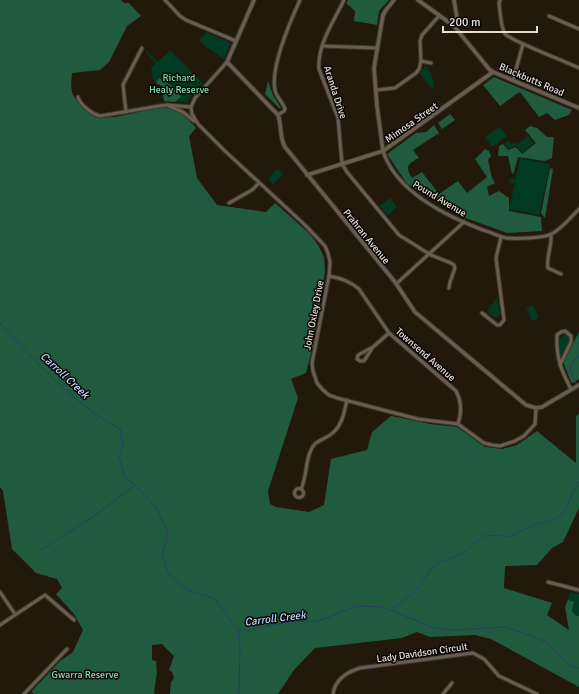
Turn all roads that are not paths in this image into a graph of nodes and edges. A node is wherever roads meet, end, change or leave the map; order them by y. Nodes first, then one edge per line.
1 (165, 0) edge
2 (254, 0) edge
3 (300, 0) edge
4 (344, 0) edge
5 (394, 0) edge
6 (418, 0) edge
7 (454, 0) edge
8 (500, 0) edge
9 (439, 16) junction
10 (549, 16) dead end
11 (454, 26) junction
12 (579, 29) edge
13 (236, 41) junction
14 (523, 44) junction
15 (322, 46) junction
16 (142, 48) dead end
17 (377, 48) junction
18 (421, 61) junction
19 (228, 62) junction
20 (431, 63) dead end
21 (579, 68) edge
22 (493, 72) junction
23 (513, 80) junction
24 (376, 90) junction
25 (78, 97) dead end
26 (167, 105) junction
27 (191, 107) junction
28 (579, 108) edge
29 (126, 112) junction
30 (278, 115) junction
31 (198, 124) junction
32 (383, 151) junction
33 (342, 164) junction
34 (307, 175) junction
35 (258, 183) junction
36 (229, 203) dead end
37 (579, 208) edge
38 (464, 222) junction
39 (551, 235) junction
40 (501, 237) junction
41 (430, 254) junction
42 (561, 274) dead end
43 (329, 276) junction
44 (396, 284) junction
45 (449, 288) dead end
46 (482, 313) dead end
47 (389, 333) junction
48 (373, 347) junction
49 (560, 365) junction
50 (579, 385) edge
51 (571, 390) junction
52 (347, 400) junction
53 (536, 408) junction
54 (458, 424) junction
55 (301, 489) dead end
56 (548, 582) dead end
57 (579, 590) edge
58 (0, 592) edge
59 (15, 614) junction
60 (74, 620) dead end
61 (0, 625) edge
62 (67, 649) dead end
63 (452, 683) dead end
64 (24, 694) edge
65 (333, 694) edge
66 (443, 694) edge
67 (536, 694) edge

1 - 13 street
2 - 13 street
3 - 30 street
4 - 15 street, Aranda Drive
5 - 17 street, Pound Avenue
6 - 9 street, Blackbutts Road
7 - 11 street
8 - 14 street
9 - 11 street, Blackbutts Road
9 - 18 street
10 - 12 street
11 - 22 street, Blackbutts Road
13 - 19 street
14 - 21 street
14 - 23 street
15 - 17 street
15 - 33 street, Aranda Drive
16 - 29 street
17 - 24 street, Pound Avenue
18 - 20 street
18 - 24 street
19 - 27 street
19 - 30 street
22 - 23 street, Blackbutts Road
22 - 32 street, Mimosa Street
23 - 28 street, Blackbutts Road
24 - 32 street, Pound Avenue
25 - 29 street
26 - 27 street
26 - 29 street
26 - 31 street
27 - 31 street, John Oxley Drive
30 - 34 street, Prahran Avenue
31 - 35 street, John Oxley Drive
32 - 33 street, Mimosa Street
32 - 38 street, Pound Avenue
33 - 34 street, Mimosa Street
33 - 41 street
34 - 44 street, Prahran Avenue
35 - 36 street
35 - 43 street, John Oxley Drive
37 - 39 street
38 - 40 street, Pound Avenue
38 - 41 street
39 - 40 street, Pound Avenue
39 - 42 street
40 - 46 street
41 - 44 street
41 - 45 street
43 - 47 street, Townsend Avenue
43 - 52 street, John Oxley Drive
44 - 53 street, Prahran Avenue
47 - 48 street
47 - 54 street, Townsend Avenue
48 - 48 street
49 - 49 street
49 - 51 street
50 - 51 street
51 - 53 street
52 - 54 street, John Oxley Drive
52 - 55 street
53 - 54 street, John Oxley Drive
56 - 57 street
58 - 59 street
59 - 60 street
59 - 61 street
62 - 64 street
63 - 66 street
65 - 67 street, Lady Davidson Circuit

